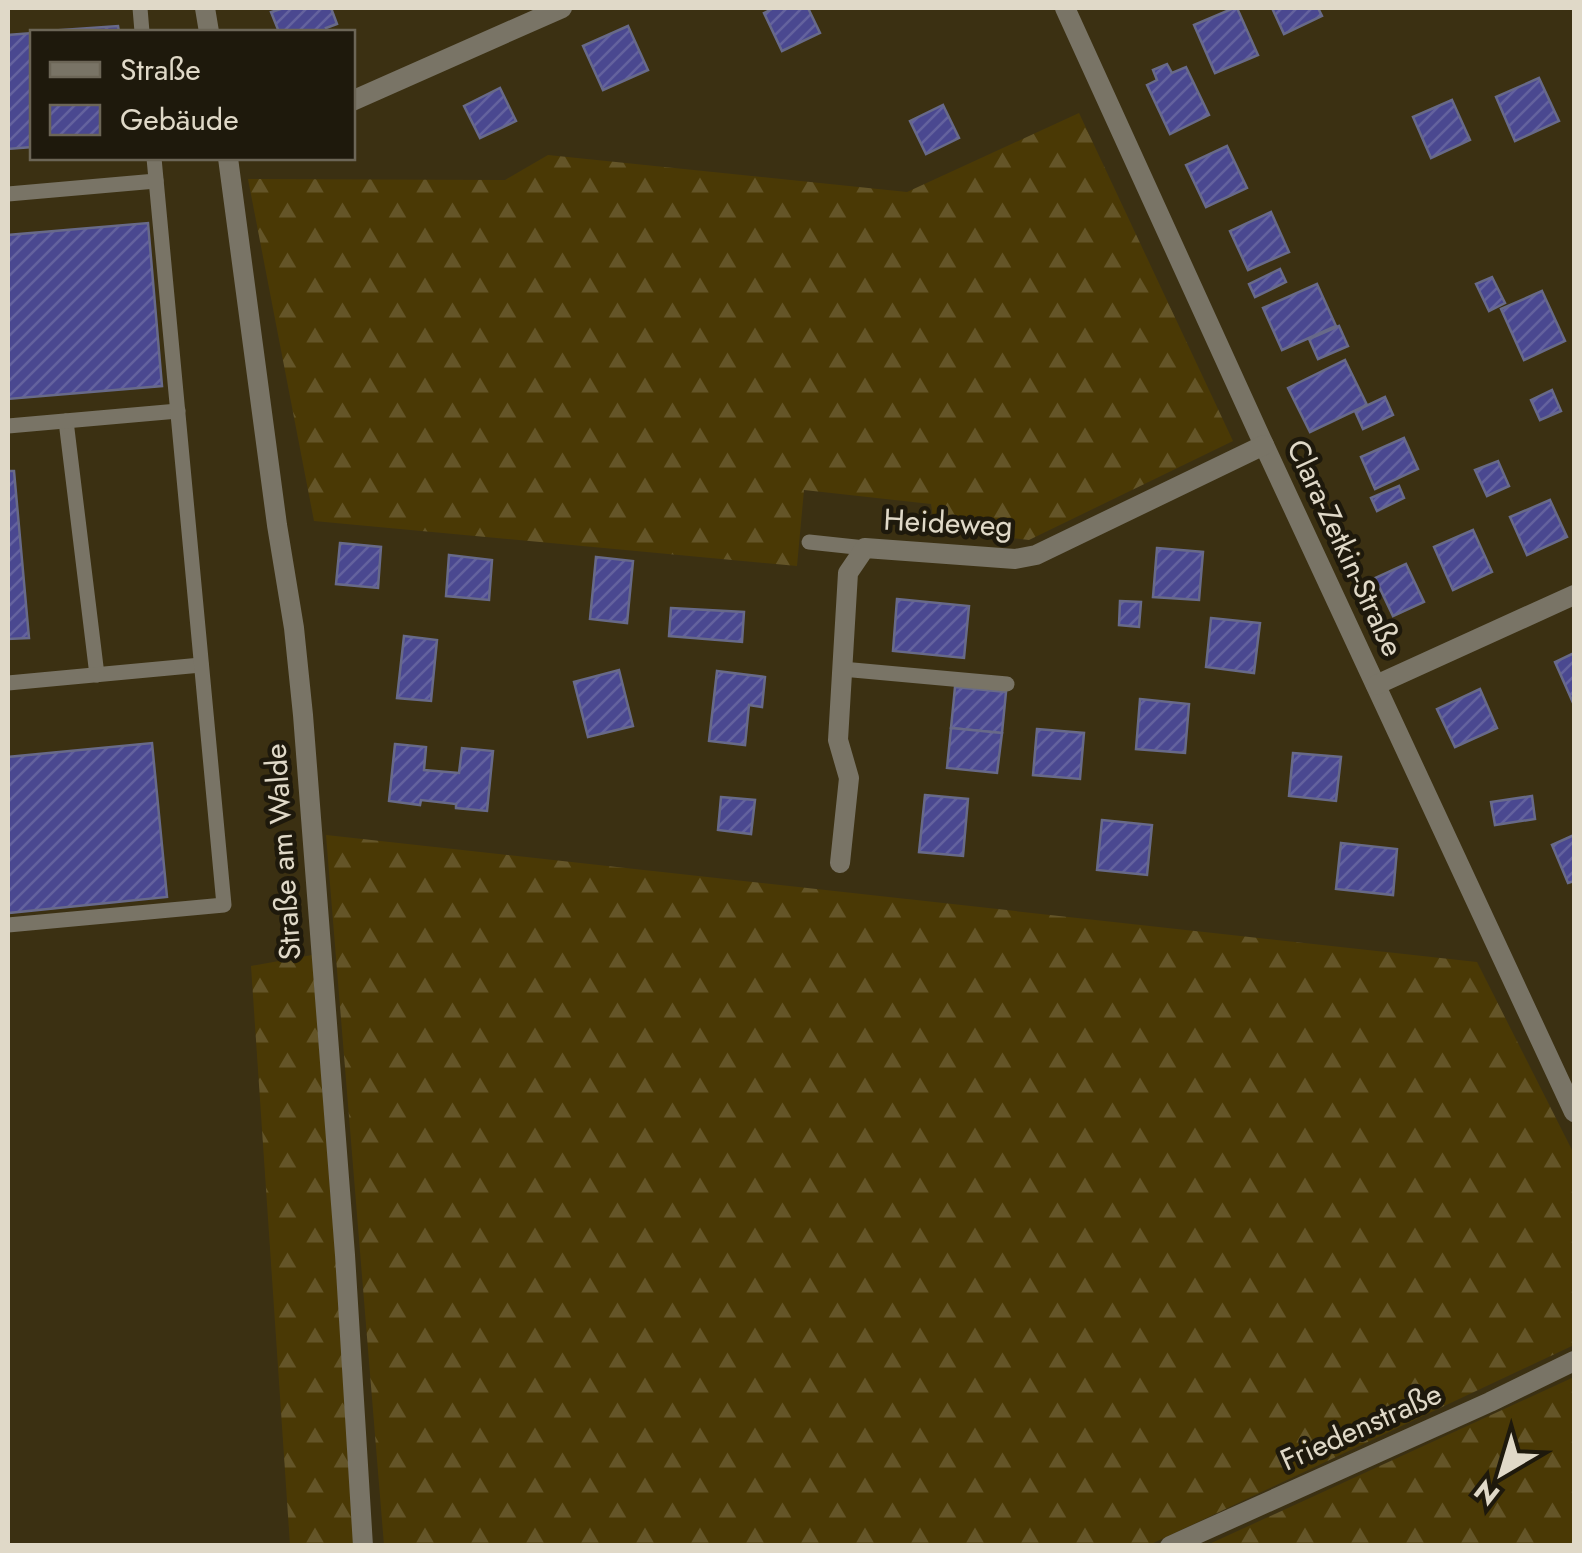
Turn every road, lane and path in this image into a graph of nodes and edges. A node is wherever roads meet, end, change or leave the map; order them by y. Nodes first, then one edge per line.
1 (562, 8) edge
2 (1064, 8) edge
3 (355, 100) edge
4 (154, 160) edge
5 (228, 160) edge
6 (156, 181) junction
7 (8, 194) edge
8 (178, 411) junction
9 (66, 421) junction
10 (8, 426) edge
11 (1264, 445) junction
12 (809, 542) dead end
13 (865, 548) junction
14 (1574, 595) edge
15 (201, 665) junction
16 (842, 670) junction
17 (97, 674) junction
18 (8, 682) edge
19 (1007, 684) dead end
20 (1376, 685) junction
21 (840, 863) dead end
22 (8, 925) edge
23 (1574, 1112) edge
24 (1574, 1361) edge
25 (362, 1546) edge
26 (1170, 1546) edge

1 - 3 street
2 - 11 street, Clara-Zetkin-Straße
4 - 6 lane
5 - 25 street, Straße am Walde
6 - 7 lane
6 - 8 lane
8 - 9 lane
8 - 15 lane
9 - 10 lane
9 - 17 lane
11 - 13 street, Heideweg
11 - 20 street, Clara-Zetkin-Straße
12 - 13 lane
13 - 16 street, Heideweg
14 - 20 street
15 - 17 lane
15 - 22 lane
16 - 19 lane
16 - 21 street, Heideweg
17 - 18 lane
20 - 23 street, Clara-Zetkin-Straße
24 - 26 street, Friedenstraße

